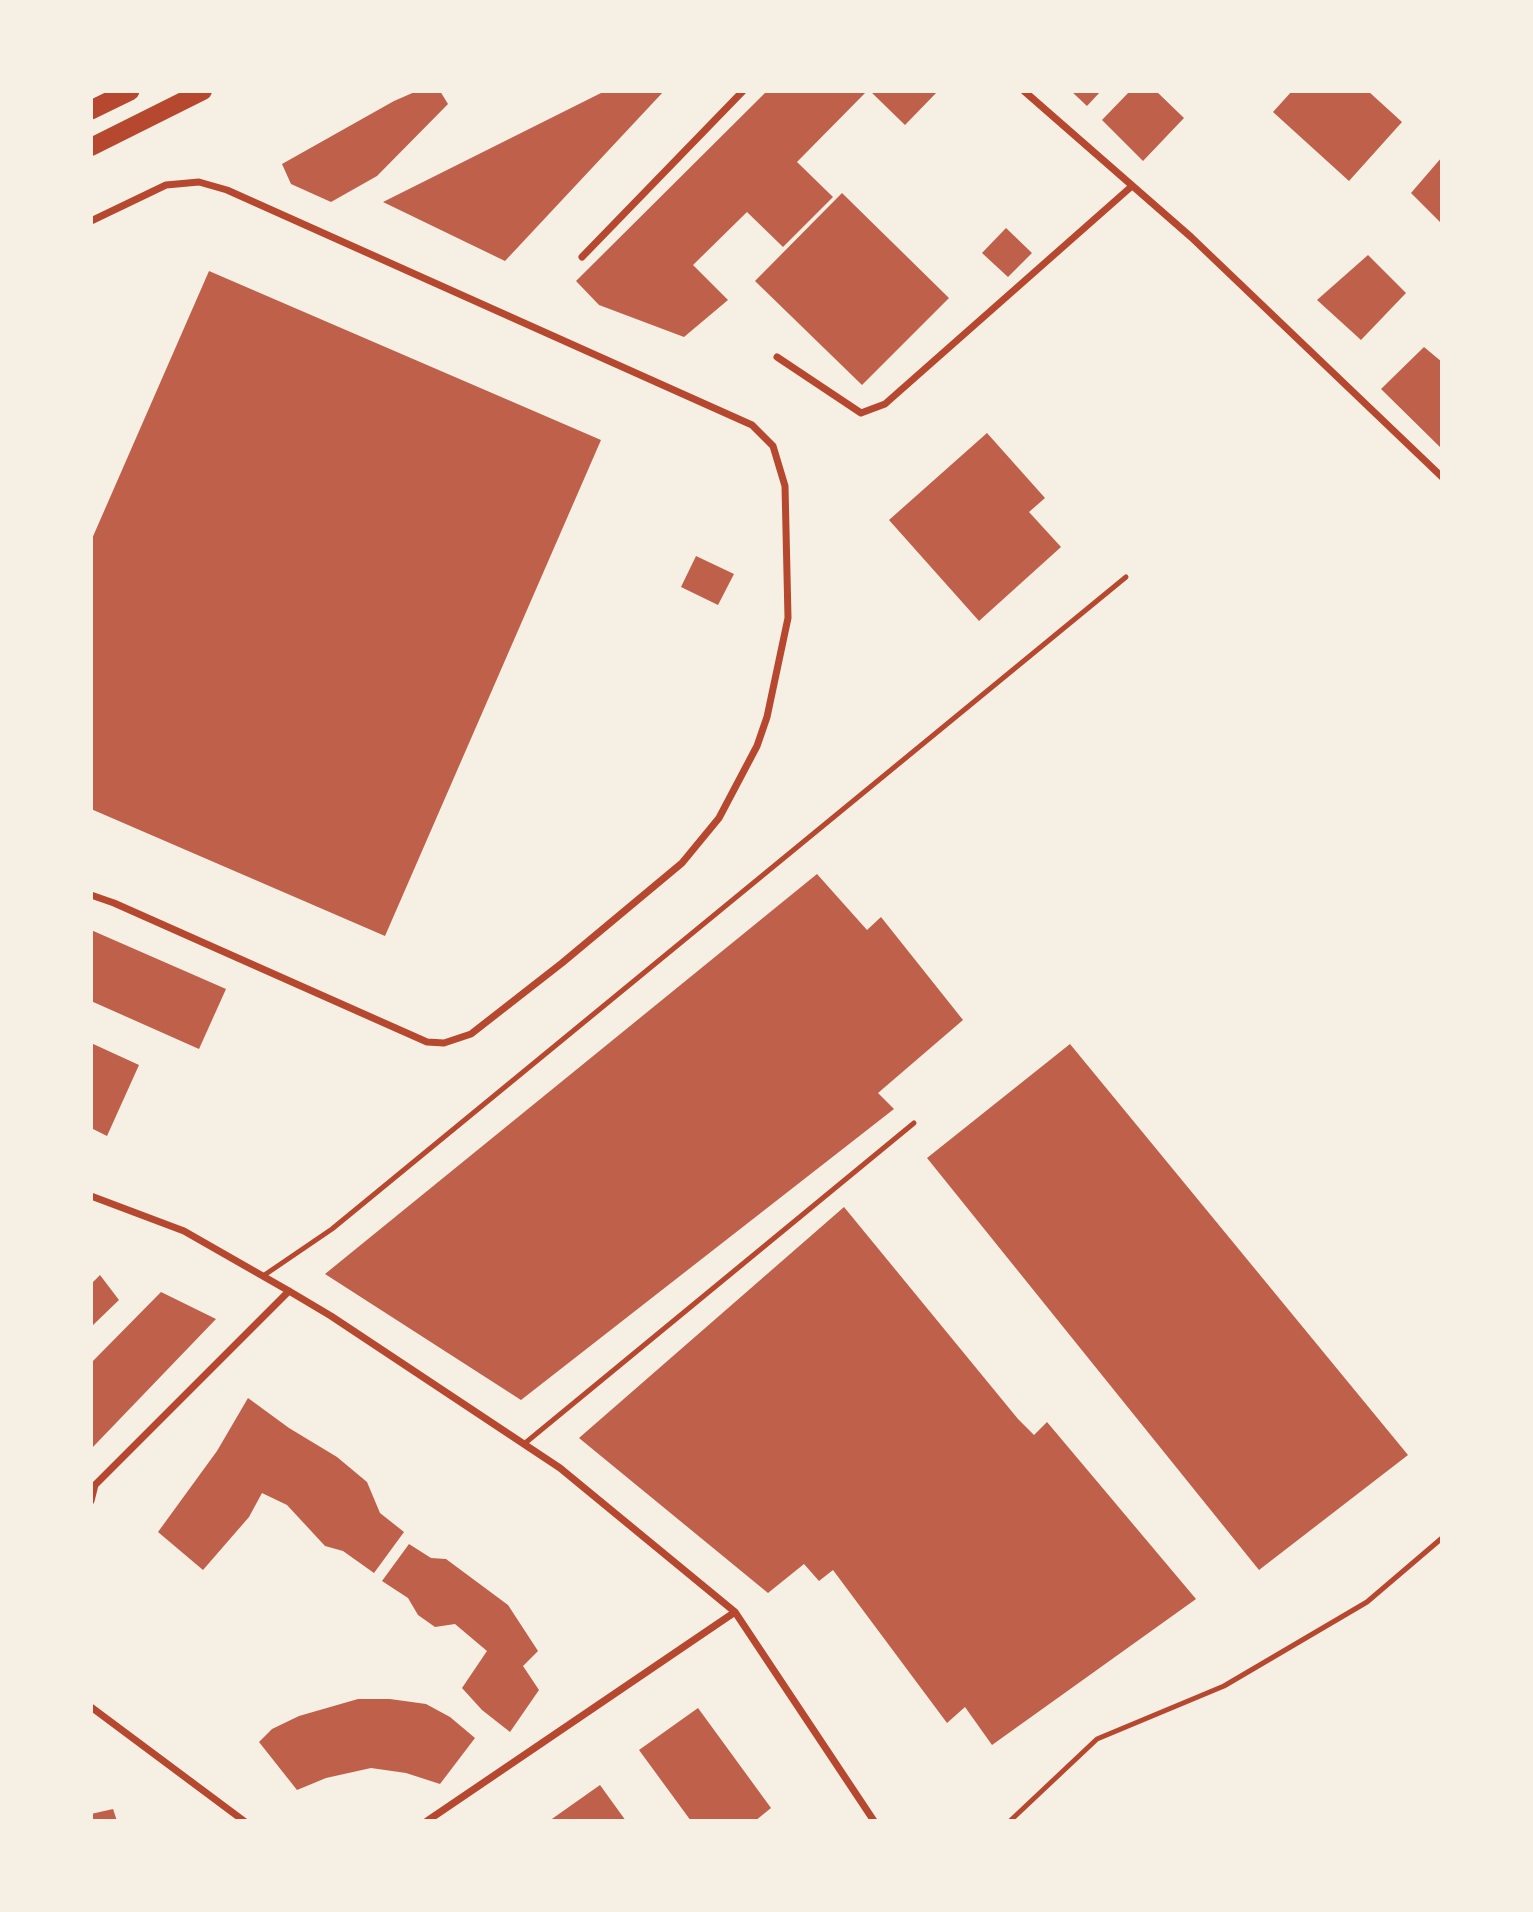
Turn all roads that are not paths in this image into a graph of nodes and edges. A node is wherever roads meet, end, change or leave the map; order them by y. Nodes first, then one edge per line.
1 (130, 91) edge
2 (203, 91) edge
3 (743, 91) edge
4 (1024, 91) edge
5 (91, 110) edge
6 (91, 147) edge
7 (1132, 186) junction
8 (91, 221) edge
9 (582, 257) dead end
10 (777, 357) dead end
11 (1442, 477) edge
12 (1126, 577) dead end
13 (91, 895) edge
14 (914, 1123) dead end
15 (91, 1196) edge
16 (263, 1276) junction
17 (289, 1291) junction
18 (524, 1444) junction
19 (91, 1501) edge
20 (1442, 1538) edge
21 (735, 1612) junction
22 (91, 1707) edge
23 (244, 1821) edge
24 (427, 1821) edge
25 (874, 1821) edge
26 (1010, 1821) edge

1 - 5 highway
2 - 6 main road
3 - 9 street
4 - 7 street
7 - 10 street
7 - 11 street
8 - 13 street
12 - 16 lane
14 - 18 lane
15 - 16 street
16 - 17 street
17 - 18 street
17 - 19 street
18 - 21 street
20 - 26 lane
21 - 24 street
21 - 25 street
22 - 23 street

